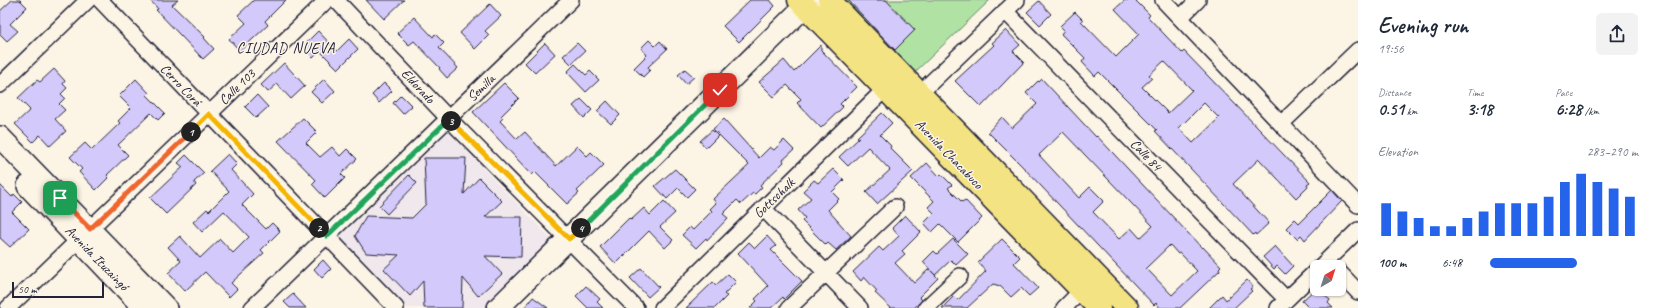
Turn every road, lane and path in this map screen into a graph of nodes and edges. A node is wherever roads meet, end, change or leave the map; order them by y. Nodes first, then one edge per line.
1 (88, 0) edge
2 (100, 0) edge
3 (327, 0) edge
4 (336, 0) edge
5 (829, 0) edge
6 (1017, 0) edge
7 (1163, 0) edge
8 (1198, 0) edge
9 (568, 1) edge
10 (806, 2) edge
11 (1005, 11) junction
12 (1180, 18) junction
13 (1358, 50) edge
14 (0, 85) edge
15 (885, 89) junction
16 (920, 93) junction
17 (209, 114) junction
18 (449, 119) junction
19 (1281, 124) junction
20 (0, 137) edge
21 (0, 156) edge
22 (1358, 205) edge
23 (895, 207) dead end
24 (764, 208) junction
25 (1358, 230) edge
26 (84, 234) junction
27 (327, 236) junction
28 (569, 239) junction
29 (1330, 260) edge
30 (826, 273) junction
31 (960, 276) dead end
32 (1310, 279) edge
33 (1346, 279) edge
34 (1082, 290) junction
35 (1358, 292) edge
36 (1282, 304) edge
37 (8, 308) edge
38 (144, 308) edge
39 (166, 308) edge
40 (252, 308) edge
41 (396, 308) edge
42 (498, 308) edge
43 (636, 308) edge
44 (662, 308) edge
45 (789, 308) edge
46 (860, 308) edge
47 (926, 308) edge
48 (1064, 308) edge
49 (1099, 308) edge
50 (1127, 308) edge

1 - 14 street
2 - 17 street, Cerro Corá
3 - 17 street, Calle 103
4 - 18 street, Eldorado
5 - 16 main road, Avenida Chacabuco
6 - 11 street
7 - 12 street
8 - 12 street
9 - 18 street, Semilla
10 - 15 main road, Avenida Chacabuco
10 - 28 main road
11 - 16 street
11 - 36 street, Calle 84
12 - 19 street
13 - 19 street
15 - 24 street, Gottschalk
15 - 34 main road, Avenida Chacabuco
16 - 50 main road, Avenida Chacabuco
17 - 26 street, Calle 103
17 - 27 street, Cerro Corá
18 - 27 street, Semilla
18 - 28 street, Eldorado
19 - 22 street
20 - 26 main road, Avenida Ituzaingó
21 - 26 main road, Avenida Ituzaingó
23 - 30 street
24 - 30 street
24 - 44 street, Gottschalk
25 - 29 street
26 - 37 street, Calle 103
26 - 38 main road, Avenida Ituzaingó
26 - 39 main road, Avenida Ituzaingó
27 - 40 street, Semilla
27 - 41 street, Cerro Corá
28 - 42 main road
28 - 43 street, Eldorado
30 - 45 street
30 - 46 street
31 - 47 street
32 - 36 street
33 - 35 street
34 - 48 street
34 - 49 main road, Avenida Chacabuco

